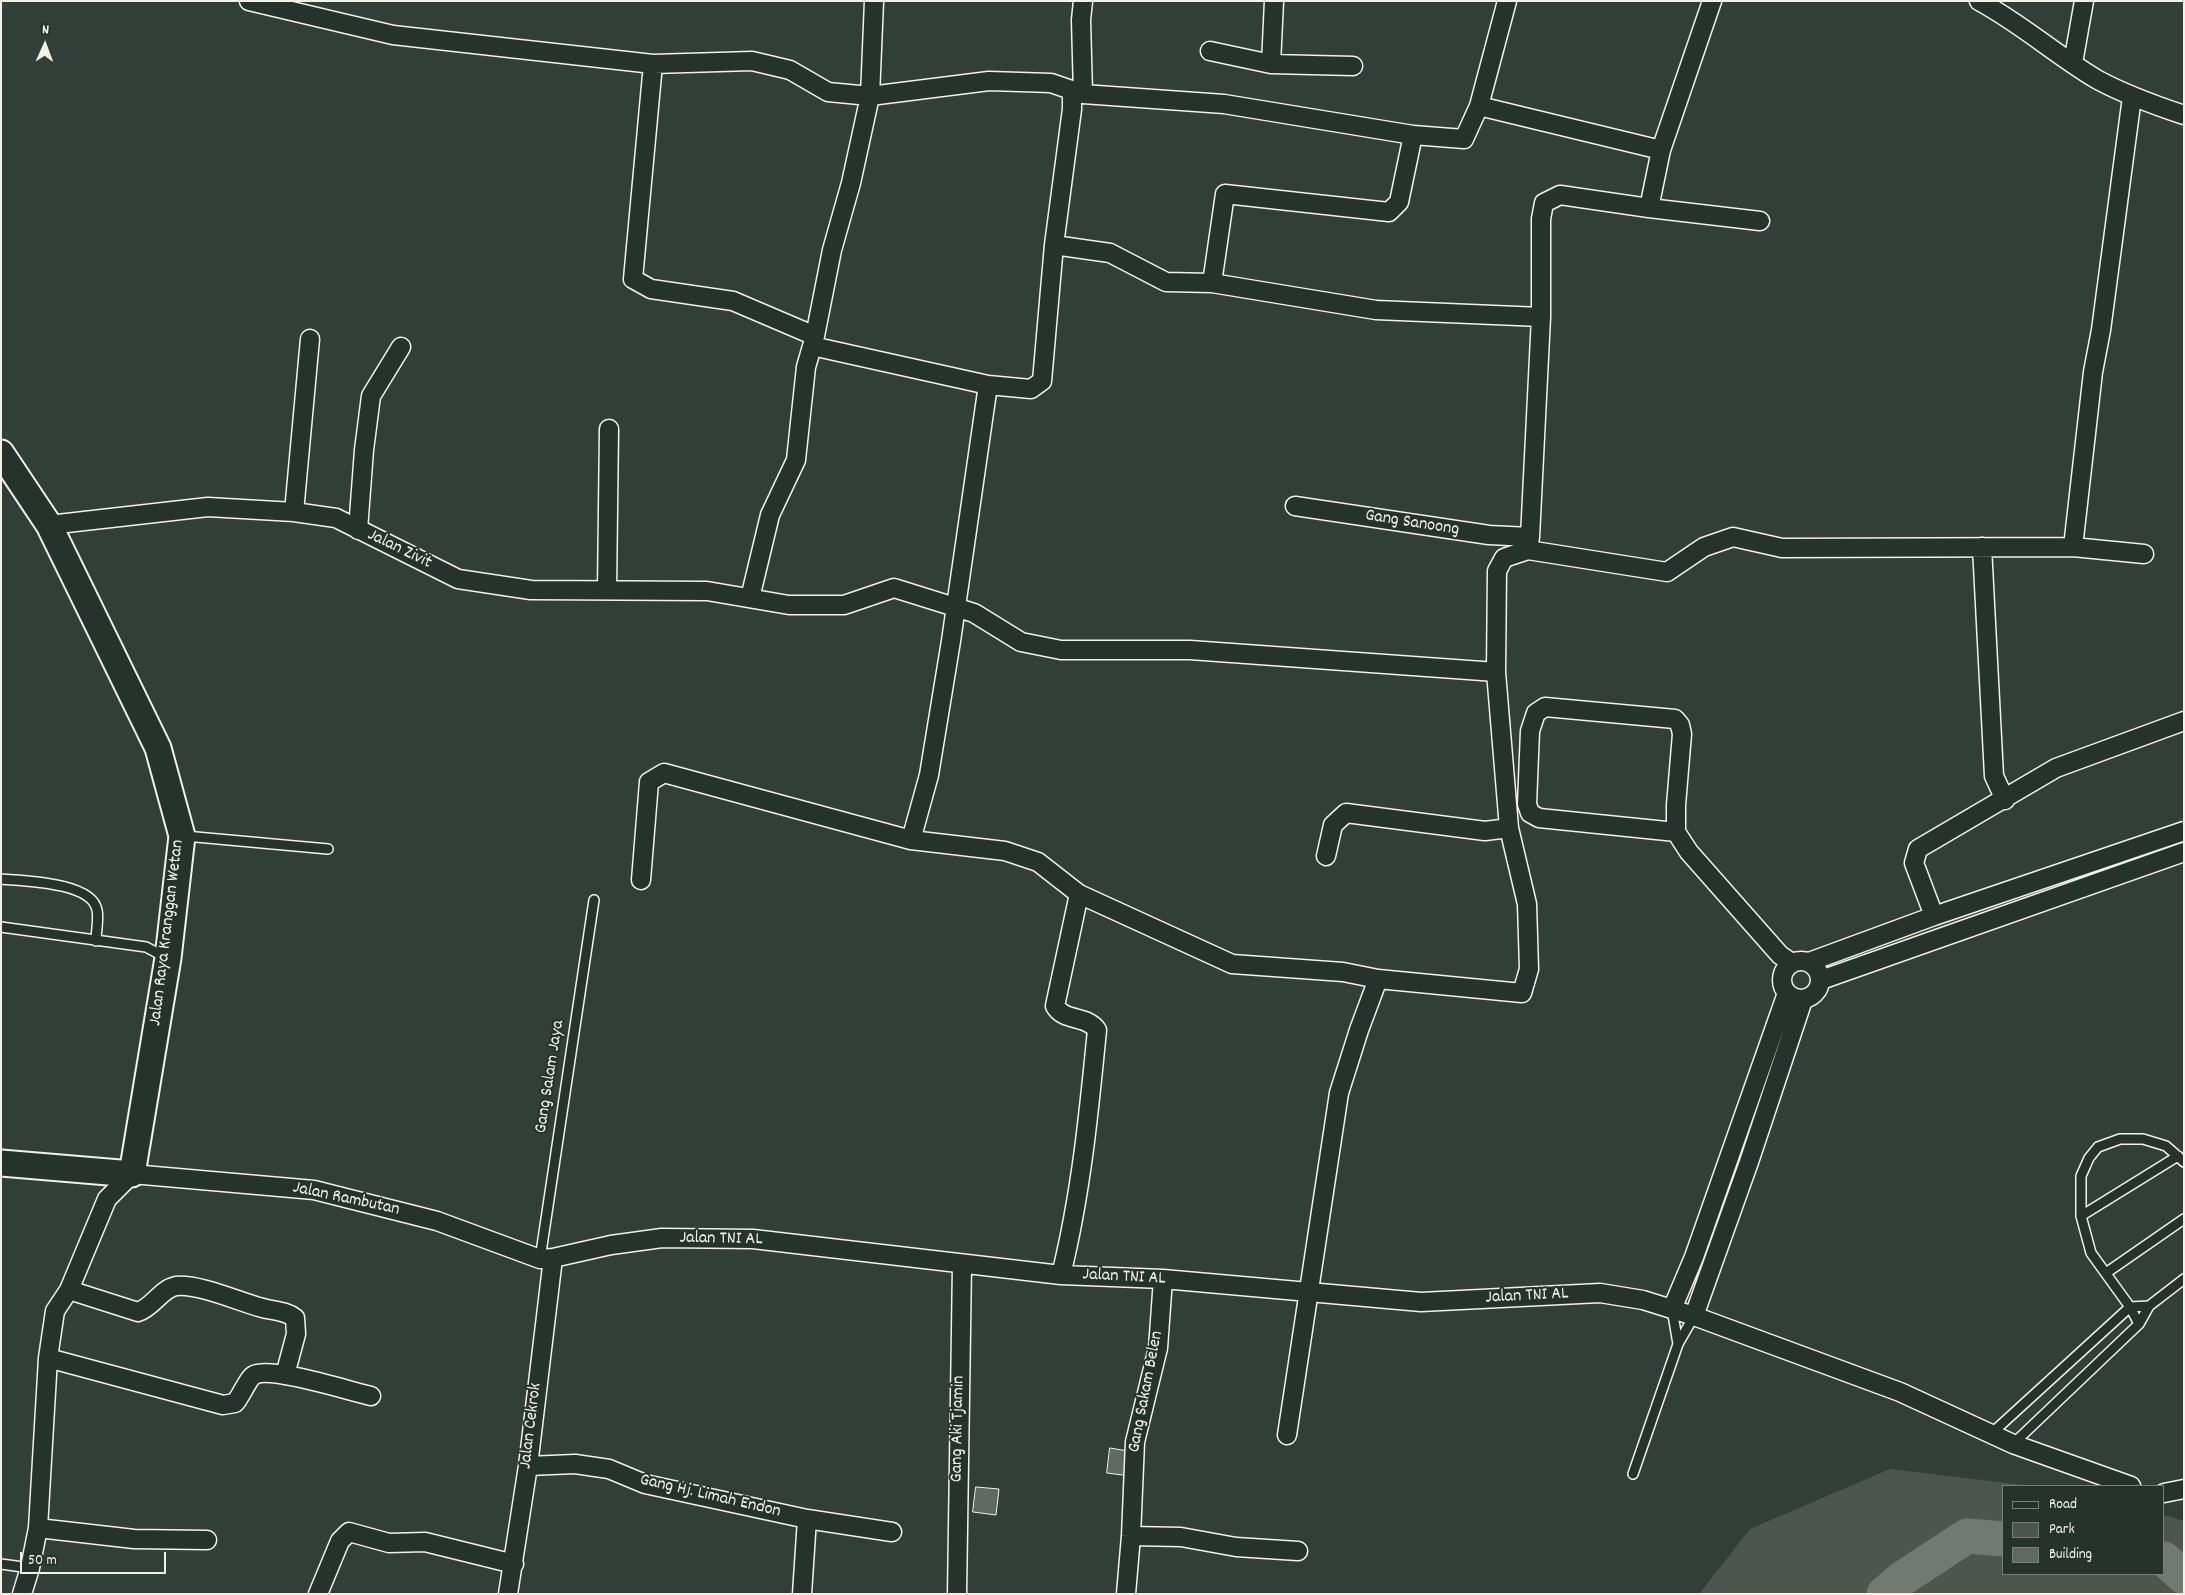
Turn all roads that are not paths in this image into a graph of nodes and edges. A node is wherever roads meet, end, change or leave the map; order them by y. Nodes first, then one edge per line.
1 (250, 1) edge
2 (874, 1) edge
3 (1083, 1) edge
4 (1274, 1) edge
5 (1507, 1) edge
6 (1712, 1) edge
7 (1979, 1) edge
8 (2084, 1) edge
9 (1210, 51) dead end
10 (2073, 63) junction
11 (653, 64) junction
12 (1271, 64) junction
13 (1353, 66) dead end
14 (1078, 93) junction
15 (870, 96) junction
16 (2132, 97) junction
17 (1479, 106) junction
18 (2184, 115) edge
19 (1413, 135) junction
20 (1661, 150) junction
21 (1648, 208) junction
22 (1760, 222) dead end
23 (1054, 245) junction
24 (1212, 283) junction
25 (1541, 317) junction
26 (310, 338) dead end
27 (813, 341) junction
28 (402, 347) dead end
29 (988, 385) junction
30 (609, 429) dead end
31 (1, 453) edge
32 (1295, 506) dead end
33 (294, 512) junction
34 (49, 525) junction
35 (358, 530) junction
36 (1529, 544) junction
37 (1982, 546) junction
38 (2074, 547) junction
39 (2144, 554) dead end
40 (607, 590) junction
41 (750, 598) junction
42 (955, 608) junction
43 (1496, 672) junction
44 (2184, 721) edge
45 (2005, 800) junction
46 (1510, 828) junction
47 (2184, 831) edge
48 (1676, 832) junction
49 (182, 836) junction
50 (911, 840) junction
51 (328, 849) dead end
52 (2184, 852) edge
53 (1326, 856) dead end
54 (1, 879) edge
55 (641, 880) dead end
56 (1079, 894) junction
57 (594, 900) dead end
58 (1934, 916) junction
59 (1, 927) edge
60 (96, 941) junction
61 (168, 958) junction
62 (1792, 962) junction
63 (1378, 979) junction
64 (1821, 980) junction
65 (1795, 996) junction
66 (1729, 1154) junction
67 (2181, 1159) edge
68 (1749, 1162) junction
69 (1, 1163) edge
70 (132, 1174) junction
71 (2081, 1216) junction
72 (2184, 1219) edge
73 (546, 1259) junction
74 (962, 1264) junction
75 (2106, 1273) junction
76 (1061, 1275) junction
77 (2184, 1279) edge
78 (1163, 1280) junction
79 (69, 1290) junction
80 (1308, 1293) junction
81 (2149, 1306) junction
82 (2130, 1307) junction
83 (1672, 1309) junction
84 (1694, 1316) junction
85 (2139, 1324) junction
86 (1678, 1344) junction
87 (48, 1358) junction
88 (285, 1375) junction
89 (371, 1396) dead end
90 (1992, 1433) junction
91 (1287, 1435) dead end
92 (2013, 1444) junction
93 (528, 1466) junction
94 (1633, 1474) dead end
95 (2127, 1485) edge
96 (2184, 1489) edge
97 (2165, 1493) edge
98 (807, 1519) junction
99 (38, 1528) junction
100 (892, 1532) dead end
101 (1131, 1536) junction
102 (207, 1540) dead end
103 (1298, 1550) dead end
104 (1, 1564) edge
105 (514, 1564) junction
106 (30, 1568) junction
107 (22, 1594) edge
108 (318, 1594) edge
109 (508, 1594) edge
110 (802, 1594) edge
111 (957, 1594) edge
112 (1126, 1594) edge

1 - 11 street
2 - 15 street
3 - 14 street
4 - 12 street
5 - 17 street
6 - 20 street
7 - 10 street
8 - 10 street
9 - 12 street
10 - 16 street
11 - 15 street
11 - 27 street
12 - 13 street
14 - 15 street
14 - 19 street
14 - 23 street
15 - 27 street
16 - 18 street
16 - 38 street
17 - 19 street
17 - 20 street
19 - 24 street
20 - 21 street
21 - 22 street
21 - 25 street
23 - 24 street
23 - 29 street
24 - 25 street
25 - 36 street
26 - 33 street
27 - 29 street
27 - 41 street
28 - 35 street
29 - 42 street
30 - 40 street
31 - 34 main road, Jalan Raya Kranggan Wetan
32 - 36 street, Gang Sanoong
33 - 34 street, Jalan Zivit
33 - 35 street, Jalan Zivit
34 - 49 main road, Jalan Raya Kranggan Wetan
35 - 40 street, Jalan Zivit
36 - 37 street, Gang Sanoong
36 - 43 street
37 - 38 street, Gang Sanoong
37 - 45 street
38 - 39 street, Gang Sanoong
40 - 41 street, Jalan Zivit
41 - 42 street, Jalan Zivit
42 - 43 street, Jalan Zivit
42 - 50 street
43 - 46 street
44 - 45 street
45 - 58 street
46 - 53 street
46 - 63 street
47 - 58 street
48 - 48 street
48 - 62 street
49 - 51 lane
49 - 61 main road, Jalan Raya Kranggan Wetan
50 - 55 street
50 - 56 street
52 - 64 street
54 - 60 lane
56 - 63 street
56 - 76 street
57 - 73 lane, Gang Salam Jaya
58 - 62 street
59 - 60 lane
60 - 61 lane
61 - 70 main road, Jalan Raya Kranggan Wetan
62 - 64 street
62 - 65 street
63 - 80 street
64 - 65 street
65 - 66 street
65 - 68 street
66 - 68 street
66 - 83 street
67 - 71 lane
67 - 71 lane
68 - 84 street
69 - 70 main road
70 - 73 street, Jalan Rambutan
70 - 79 street
71 - 75 lane
72 - 75 lane
73 - 74 street, Jalan TNI AL
73 - 93 street, Jalan Cekrok
74 - 76 street, Jalan TNI AL
74 - 111 street, Gang Aki Tjamin
75 - 82 lane
76 - 78 street, Jalan TNI AL
77 - 81 lane
78 - 80 street, Jalan TNI AL
78 - 101 street, Gang Sakam Belen
79 - 87 street
79 - 88 street
80 - 83 street, Jalan TNI AL
80 - 91 street
81 - 82 lane
81 - 85 lane
82 - 85 lane
82 - 90 lane
83 - 84 street, Jalan TNI AL
83 - 86 lane
84 - 86 lane
84 - 90 street, Jalan TNI AL
85 - 92 lane
86 - 94 lane
87 - 88 street
87 - 99 street
88 - 89 street
90 - 92 street, Jalan TNI AL
92 - 95 street, Jalan TNI AL
93 - 98 street, Gang Hj. Limah Endon
93 - 105 street, Jalan Cekrok
96 - 97 street
98 - 100 street, Gang Hj. Limah Endon
98 - 110 street
99 - 102 street
99 - 106 street
101 - 103 street
101 - 112 street, Gang Sakam Belen
104 - 106 lane
105 - 108 street
105 - 109 street, Jalan Cekrok
106 - 107 street

